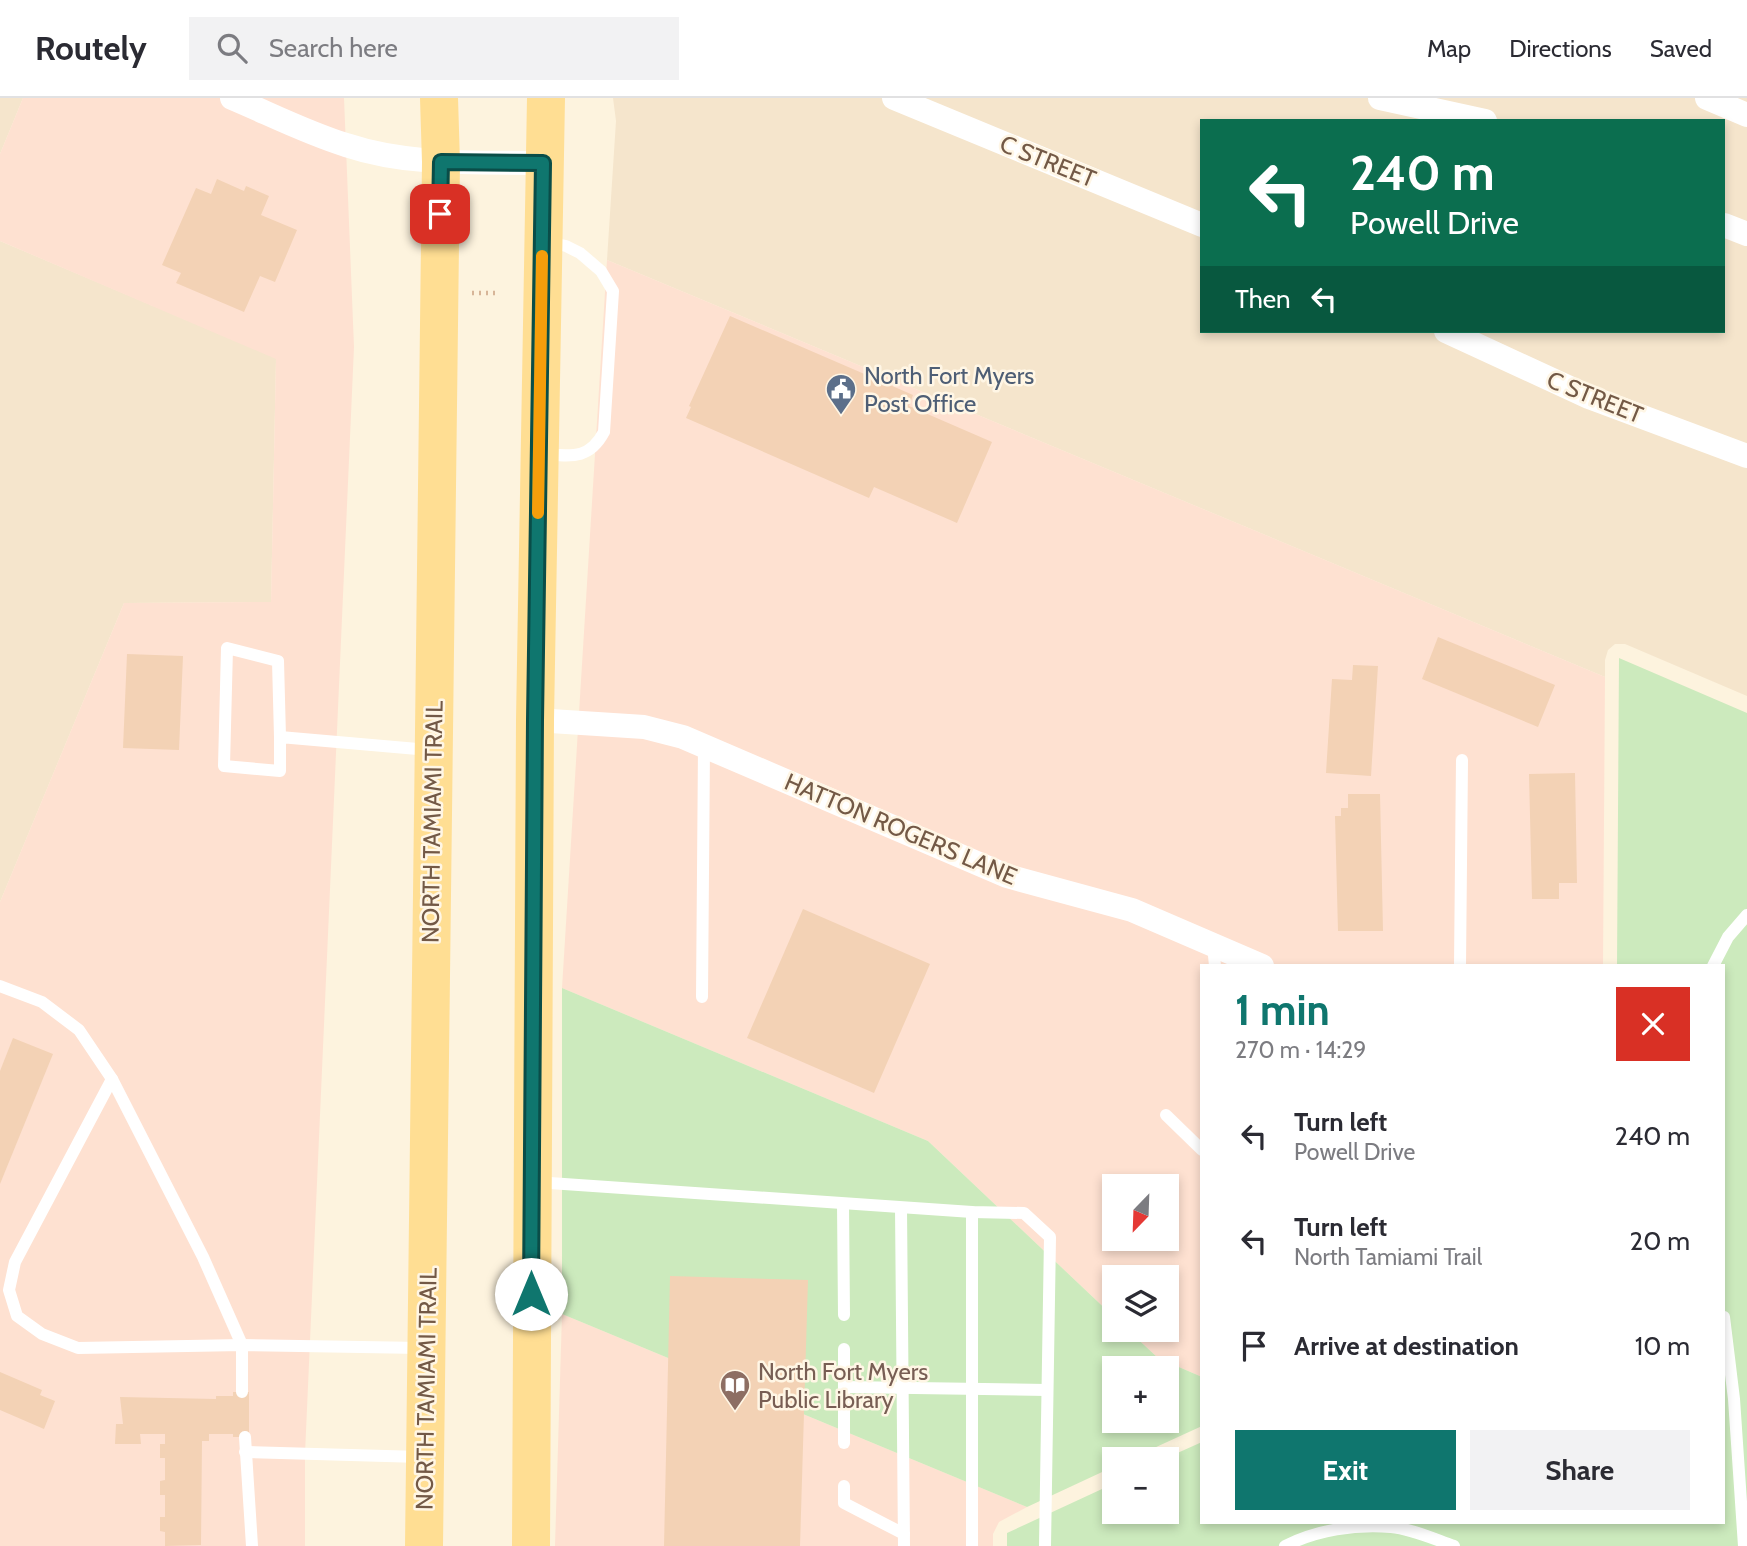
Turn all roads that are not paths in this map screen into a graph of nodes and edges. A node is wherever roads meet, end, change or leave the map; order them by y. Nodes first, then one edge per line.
1 (232, 98) edge
2 (439, 98) edge
3 (546, 98) edge
4 (894, 98) edge
5 (1380, 98) edge
6 (1707, 98) edge
7 (1476, 112) edge
8 (1747, 115) edge
9 (441, 162) junction
10 (543, 163) junction
11 (1200, 224) edge
12 (1725, 225) edge
13 (1747, 234) edge
14 (542, 241) junction
15 (1457, 333) edge
16 (539, 453) junction
17 (1747, 456) edge
18 (535, 720) junction
19 (281, 737) junction
20 (704, 746) junction
21 (433, 750) junction
22 (1462, 760) dead end
23 (1747, 915) edge
24 (1214, 956) edge
25 (1252, 964) edge
26 (1460, 964) edge
27 (1714, 964) edge
28 (0, 986) edge
29 (702, 997) dead end
30 (112, 1079) junction
31 (1166, 1115) dead end
32 (1200, 1148) edge
33 (531, 1182) junction
34 (843, 1204) junction
35 (901, 1208) junction
36 (972, 1212) junction
37 (844, 1315) dead end
38 (1725, 1325) edge
39 (242, 1345) junction
40 (426, 1348) junction
41 (844, 1349) dead end
42 (844, 1387) junction
43 (903, 1387) junction
44 (972, 1389) junction
45 (1047, 1390) junction
46 (242, 1392) dead end
47 (244, 1437) dead end
48 (844, 1443) dead end
49 (246, 1452) junction
50 (425, 1458) junction
51 (844, 1486) dead end
52 (904, 1540) edge
53 (252, 1546) edge
54 (424, 1546) edge
55 (531, 1546) edge
56 (972, 1546) edge
57 (1045, 1546) edge
58 (1285, 1546) edge
59 (1454, 1546) edge
60 (1744, 1546) edge

1 - 9 street
2 - 9 main road, NORTH TAMIAMI TRAIL
3 - 10 main road
4 - 11 street, C STREET
5 - 7 street
6 - 8 street
9 - 10 street
9 - 21 main road, NORTH TAMIAMI TRAIL
10 - 14 main road
12 - 13 street
14 - 16 main road
14 - 16 lane
15 - 17 street, C STREET
16 - 18 main road
18 - 20 street, HATTON ROGERS LANE
18 - 33 main road
19 - 19 lane
19 - 21 lane
20 - 24 street, HATTON ROGERS LANE
20 - 29 lane
21 - 40 main road, NORTH TAMIAMI TRAIL
22 - 26 lane
23 - 27 lane
24 - 25 street, HATTON ROGERS LANE
28 - 30 lane
30 - 39 lane
30 - 39 lane
31 - 32 lane
33 - 34 lane
33 - 55 main road
34 - 35 lane
34 - 37 lane
35 - 36 lane
35 - 43 lane
36 - 44 lane
36 - 45 lane
38 - 60 lane
39 - 40 lane
39 - 46 lane
40 - 50 main road, NORTH TAMIAMI TRAIL
41 - 42 lane
42 - 43 lane
42 - 48 lane
43 - 44 lane
43 - 52 lane
44 - 45 lane
44 - 56 lane
45 - 57 lane
47 - 49 lane
49 - 50 lane
49 - 53 lane
50 - 54 main road, NORTH TAMIAMI TRAIL
51 - 52 lane
58 - 59 lane

